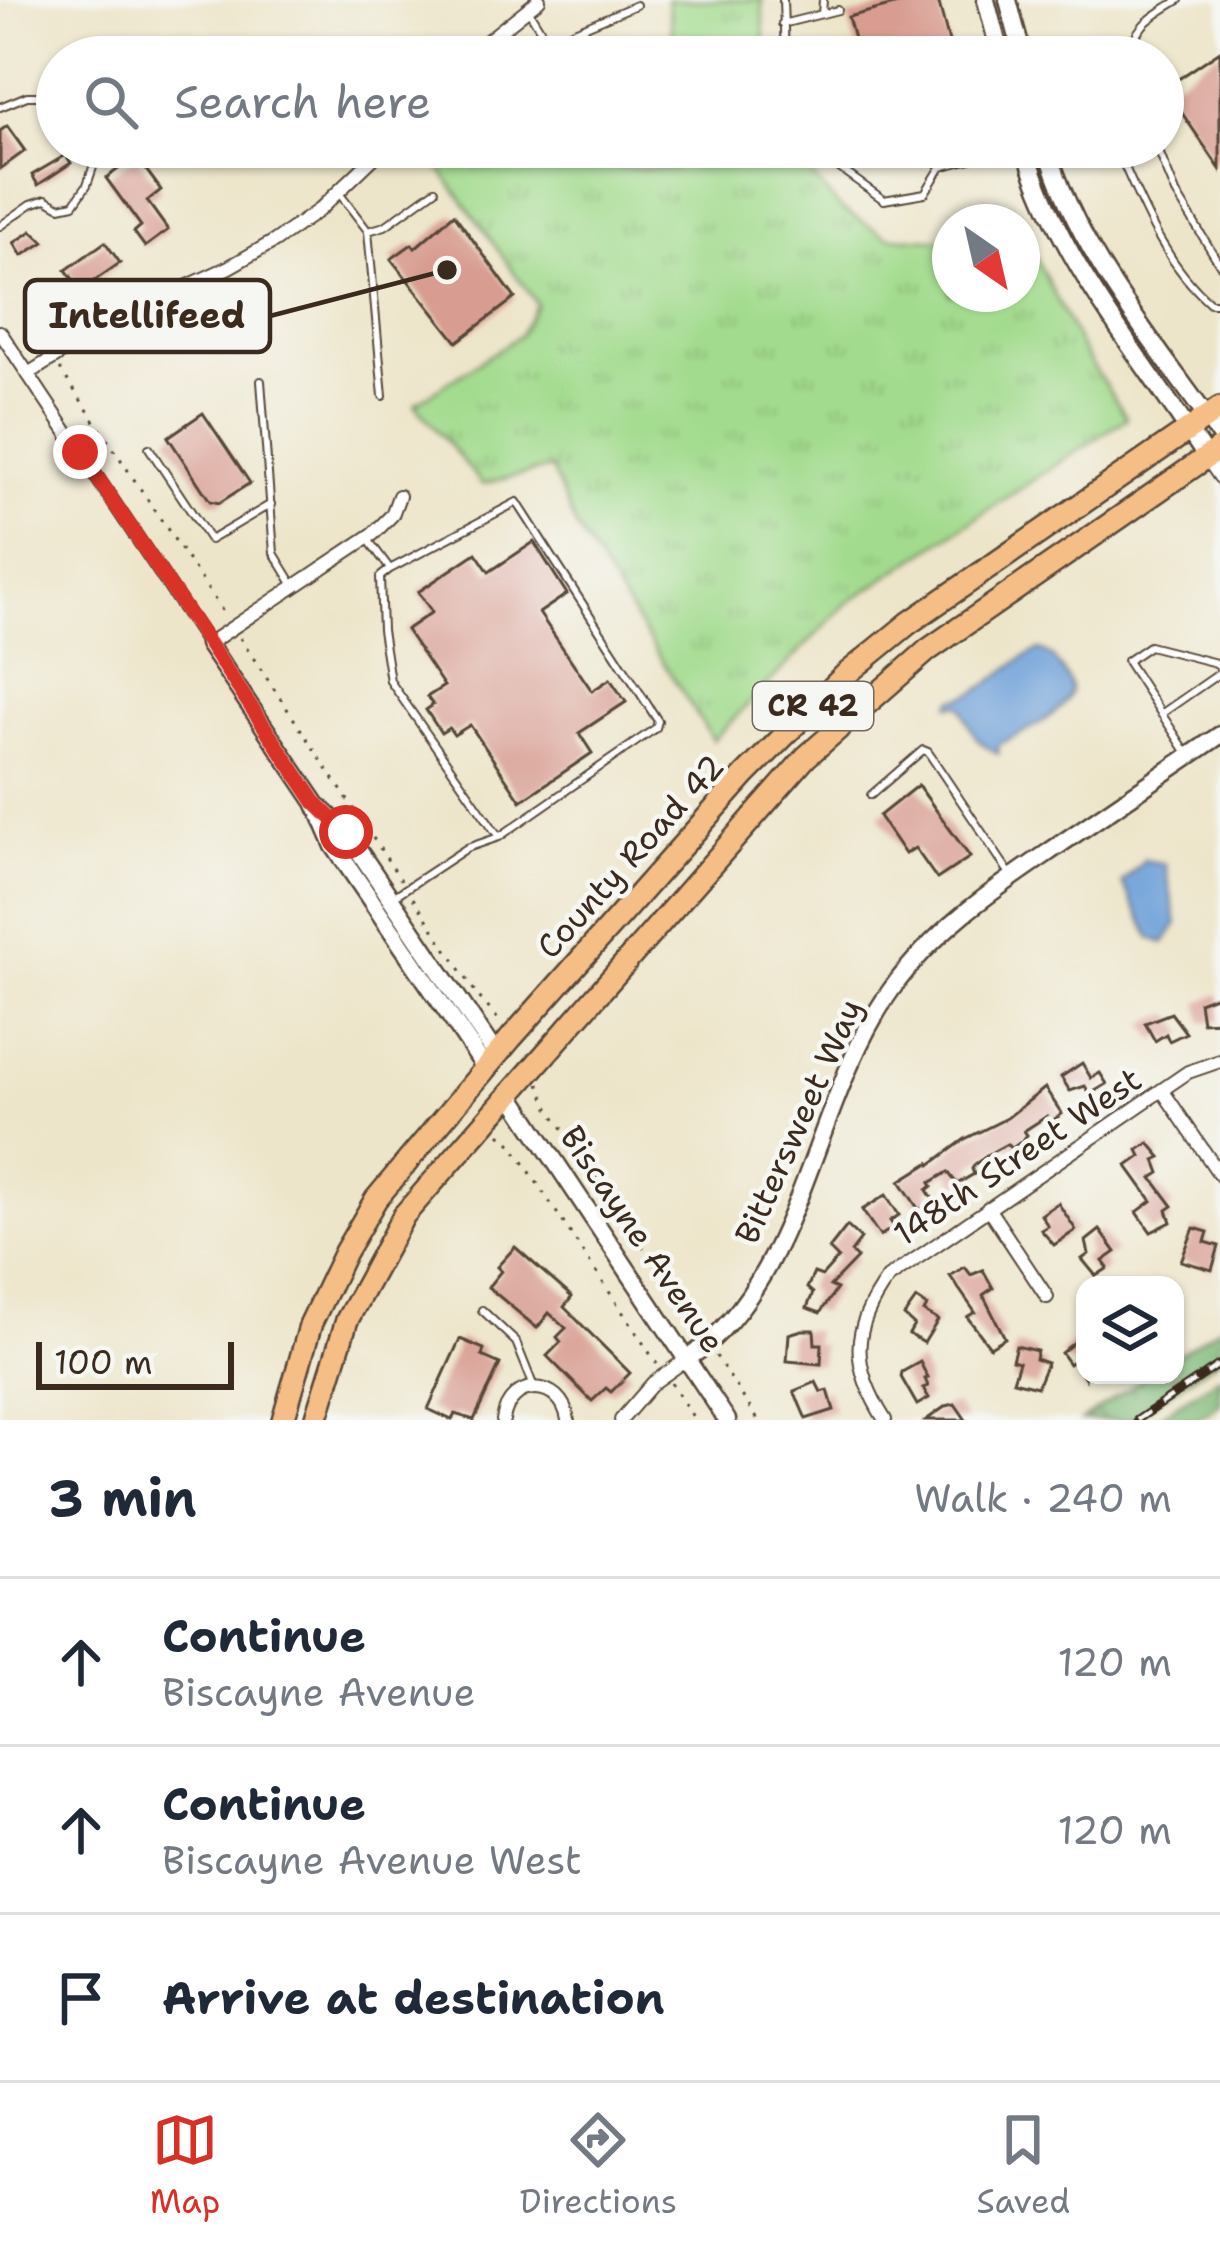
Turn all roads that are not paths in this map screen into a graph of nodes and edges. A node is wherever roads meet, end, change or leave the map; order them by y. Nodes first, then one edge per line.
1 (783, 0) edge
2 (823, 0) edge
3 (986, 0) edge
4 (1008, 0) edge
5 (1179, 0) edge
6 (533, 4) edge
7 (636, 5) dead end
8 (838, 10) dead end
9 (822, 14) junction
10 (782, 24) junction
11 (493, 36) edge
12 (546, 36) edge
13 (562, 36) edge
14 (783, 36) edge
15 (995, 36) edge
16 (1017, 36) edge
17 (1133, 36) edge
18 (36, 96) edge
19 (0, 107) edge
20 (93, 168) edge
21 (364, 168) edge
22 (839, 168) edge
23 (940, 168) edge
24 (1032, 168) edge
25 (1055, 168) edge
26 (1126, 168) edge
27 (1166, 168) edge
28 (435, 190) dead end
29 (339, 193) junction
30 (0, 226) edge
31 (368, 231) junction
32 (1220, 265) edge
33 (1220, 303) edge
34 (0, 332) edge
35 (28, 374) junction
36 (261, 381) dead end
37 (383, 396) dead end
38 (1205, 418) edge
39 (1220, 436) edge
40 (149, 448) dead end
41 (1216, 461) edge
42 (399, 496) dead end
43 (271, 504) junction
44 (367, 538) junction
45 (390, 569) junction
46 (294, 587) junction
47 (208, 644) junction
48 (1220, 671) edge
49 (1161, 713) junction
50 (1220, 735) edge
51 (1189, 756) junction
52 (871, 795) dead end
53 (315, 802) junction
54 (499, 837) junction
55 (1012, 877) junction
56 (398, 893) junction
57 (1220, 1060) edge
58 (491, 1062) junction
59 (1162, 1090) junction
60 (509, 1092) junction
61 (1220, 1175) edge
62 (988, 1208) junction
63 (1047, 1297) dead end
64 (482, 1310) dead end
65 (687, 1359) junction
66 (534, 1387) junction
67 (283, 1420) edge
68 (316, 1420) edge
69 (503, 1420) edge
70 (568, 1420) edge
71 (621, 1420) edge
72 (727, 1420) edge
73 (885, 1420) edge

1 - 10 lane
2 - 9 lane
3 - 15 street
4 - 16 street
5 - 17 lane
6 - 11 street
6 - 12 lane
7 - 13 lane
8 - 9 lane
9 - 10 lane
10 - 14 lane
18 - 19 lane
20 - 30 lane
21 - 29 street
22 - 23 lane
24 - 38 street
25 - 38 street
26 - 33 lane
27 - 32 lane
28 - 31 lane
29 - 31 lane
29 - 35 street
31 - 37 lane
34 - 35 street
35 - 47 street
36 - 43 lane
38 - 39 street
38 - 41 street
38 - 58 highway, County Road 42 / CR 42
40 - 43 lane
41 - 60 highway, County Road 42 / CR 42
42 - 44 street
43 - 46 lane
44 - 45 lane
44 - 46 street
45 - 54 lane
45 - 54 lane
46 - 47 street
47 - 53 street
48 - 49 lane
48 - 49 lane
49 - 51 lane
50 - 51 street, Bittersweet Way
51 - 55 street, Bittersweet Way
52 - 55 lane
53 - 56 street
53 - 58 street
54 - 56 lane
55 - 65 street, Bittersweet Way
56 - 58 street
57 - 59 street, 148th Street West
58 - 67 highway, County Road 42 / CR 42
59 - 61 street
59 - 62 street, 148th Street West
60 - 65 street, Biscayne Avenue
60 - 68 highway, County Road 42 / CR 42
62 - 63 street
62 - 73 street, 148th Street West
64 - 66 lane
65 - 71 street, Bittersweet Way
65 - 72 street, Biscayne Avenue
66 - 69 street
66 - 70 street

